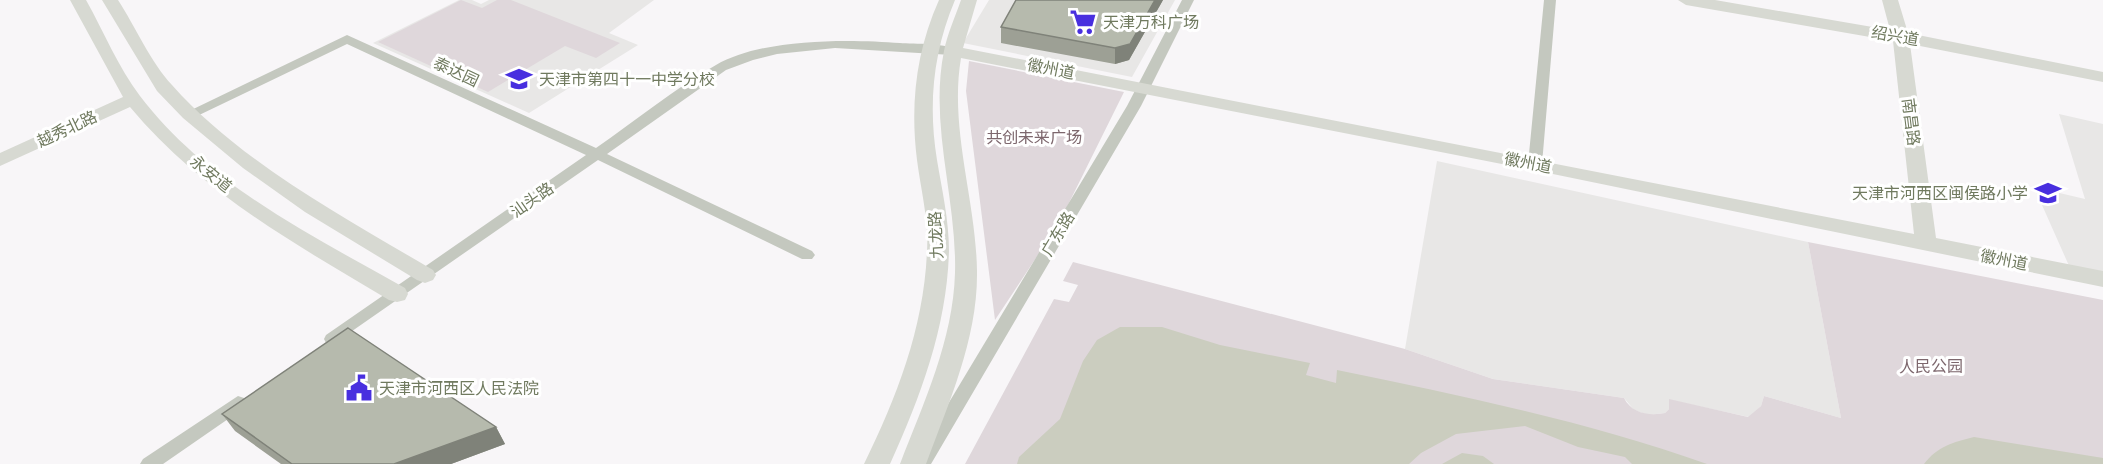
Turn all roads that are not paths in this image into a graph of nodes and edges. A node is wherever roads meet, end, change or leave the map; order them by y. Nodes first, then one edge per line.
1 (78, 0) edge
2 (110, 0) edge
3 (947, 0) edge
4 (969, 0) edge
5 (1188, 0) edge
6 (1550, 0) edge
7 (1686, 0) edge
8 (1717, 0) edge
9 (1890, 0) edge
10 (1900, 34) junction
11 (928, 49) junction
12 (951, 51) junction
13 (2103, 72) edge
14 (2103, 77) edge
15 (1143, 87) junction
16 (133, 99) junction
17 (190, 114) junction
18 (596, 155) junction
19 (0, 160) edge
20 (1535, 164) junction
21 (1926, 244) junction
22 (807, 255) dead end
23 (425, 275) junction
24 (2103, 279) edge
25 (397, 294) junction
26 (321, 346) edge
27 (255, 392) edge
28 (148, 464) edge
29 (877, 464) edge
30 (913, 464) edge
31 (921, 464) edge

1 - 16 main road, 永安道
2 - 17 main road, 永安道
3 - 11 main road, 九龙路
4 - 12 main road, 九龙路
5 - 15 street, 广东路
6 - 20 street
7 - 10 main road, 绍兴道
8 - 10 main road, 绍兴道
9 - 10 main road, 南昌路
10 - 13 main road, 绍兴道
10 - 14 main road, 绍兴道
10 - 21 main road, 南昌路
11 - 12 street, 汕头路
11 - 18 street, 汕头路
11 - 29 main road, 九龙路
12 - 15 main road, 徽州道
12 - 30 main road, 九龙路
15 - 20 main road, 徽州道
15 - 31 street, 广东路
16 - 19 main road, 越秀北路
16 - 25 main road, 永安道
17 - 18 street, 泰达园
17 - 23 main road, 永安道
18 - 22 street, 泰达园
18 - 23 street, 汕头路
20 - 21 main road, 徽州道
21 - 24 main road, 徽州道
23 - 25 street, 汕头路
25 - 26 street, 汕头路
27 - 28 street

